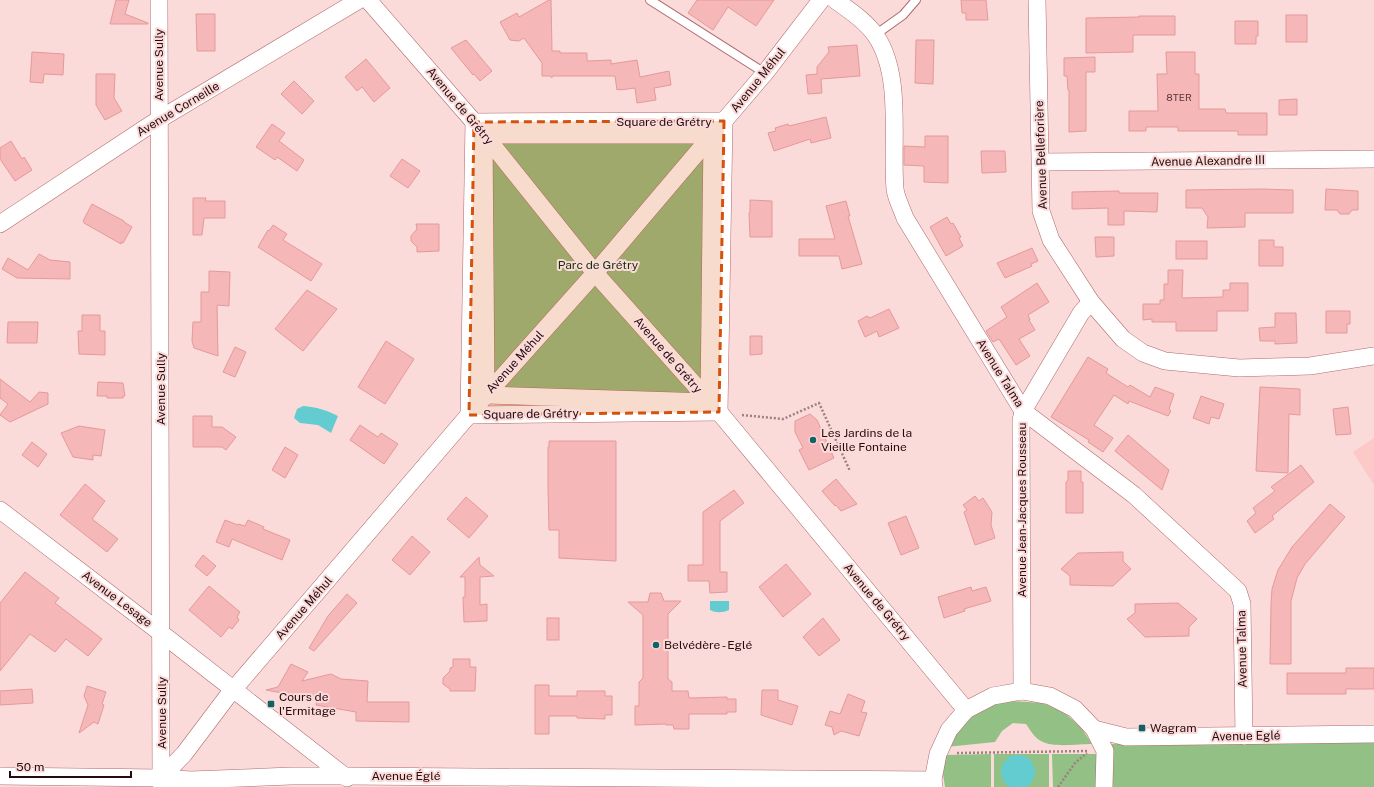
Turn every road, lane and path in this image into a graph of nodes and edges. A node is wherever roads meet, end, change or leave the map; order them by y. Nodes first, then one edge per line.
1 (159, 0) edge
2 (359, 0) edge
3 (368, 0) edge
4 (650, 0) edge
5 (821, 0) edge
6 (835, 0) edge
7 (916, 0) edge
8 (1037, 0) edge
9 (875, 35) junction
10 (765, 73) junction
11 (159, 121) junction
12 (724, 121) junction
13 (479, 129) junction
14 (712, 135) junction
15 (1374, 159) edge
16 (1041, 162) junction
17 (0, 224) edge
18 (595, 273) junction
19 (1091, 302) junction
20 (1374, 356) edge
21 (486, 395) junction
22 (714, 407) junction
23 (1023, 411) junction
24 (469, 415) junction
25 (850, 470) dead end
26 (0, 510) edge
27 (161, 633) junction
28 (233, 690) junction
29 (1022, 691) junction
30 (966, 710) junction
31 (1094, 729) junction
32 (1374, 734) edge
33 (1244, 736) junction
34 (938, 754) junction
35 (0, 776) edge
36 (344, 776) junction
37 (161, 782) edge
38 (934, 783) edge
39 (360, 787) edge
40 (1058, 787) edge
41 (1104, 787) edge

1 - 11 street, Avenue Sully
2 - 11 street, Avenue Corneille
3 - 13 street, Avenue de Grétry
4 - 10 lane
5 - 10 street, Avenue Méhul
6 - 9 street, Avenue Talma
7 - 9 lane
8 - 16 street, Avenue Belleforière
9 - 23 street, Avenue Talma
10 - 12 street, Avenue Méhul
11 - 17 street, Avenue Corneille
11 - 27 street, Avenue Sully
12 - 13 street, Square de Grétry
12 - 14 street, Avenue Méhul
12 - 22 street, Square de Grétry
13 - 14 street, Square de Grétry
13 - 18 street, Avenue de Grétry
13 - 21 street, Square de Grétry
13 - 24 street, Square de Grétry
14 - 18 street, Avenue Méhul
14 - 22 street, Square de Grétry
15 - 16 street, Avenue Alexandre III
16 - 19 street, Avenue Belleforière
18 - 21 street, Avenue Méhul
18 - 22 street, Avenue de Grétry
19 - 20 street, Avenue Belleforière
19 - 23 street, Avenue Jean-Jacques Rousseau
21 - 22 street, Square de Grétry
21 - 24 street, Avenue Méhul
22 - 24 street, Square de Grétry
22 - 25 path
22 - 30 street, Avenue de Grétry
23 - 29 street, Avenue Jean-Jacques Rousseau
23 - 33 street, Avenue Talma
24 - 28 street, Avenue Méhul
26 - 27 street, Avenue Lesage
27 - 28 street, Avenue Lesage
27 - 37 street, Avenue Sully
28 - 36 street, Avenue Lesage
28 - 37 street, Avenue Méhul
29 - 30 street
29 - 31 street
30 - 34 street
31 - 33 street, Avenue Eglé
31 - 41 street
32 - 33 street, Avenue Eglé
34 - 38 street
34 - 40 path
35 - 37 street, Avenue Églé
36 - 37 street, Avenue Églé
36 - 38 street, Avenue Églé
36 - 39 street, Avenue Lesage

